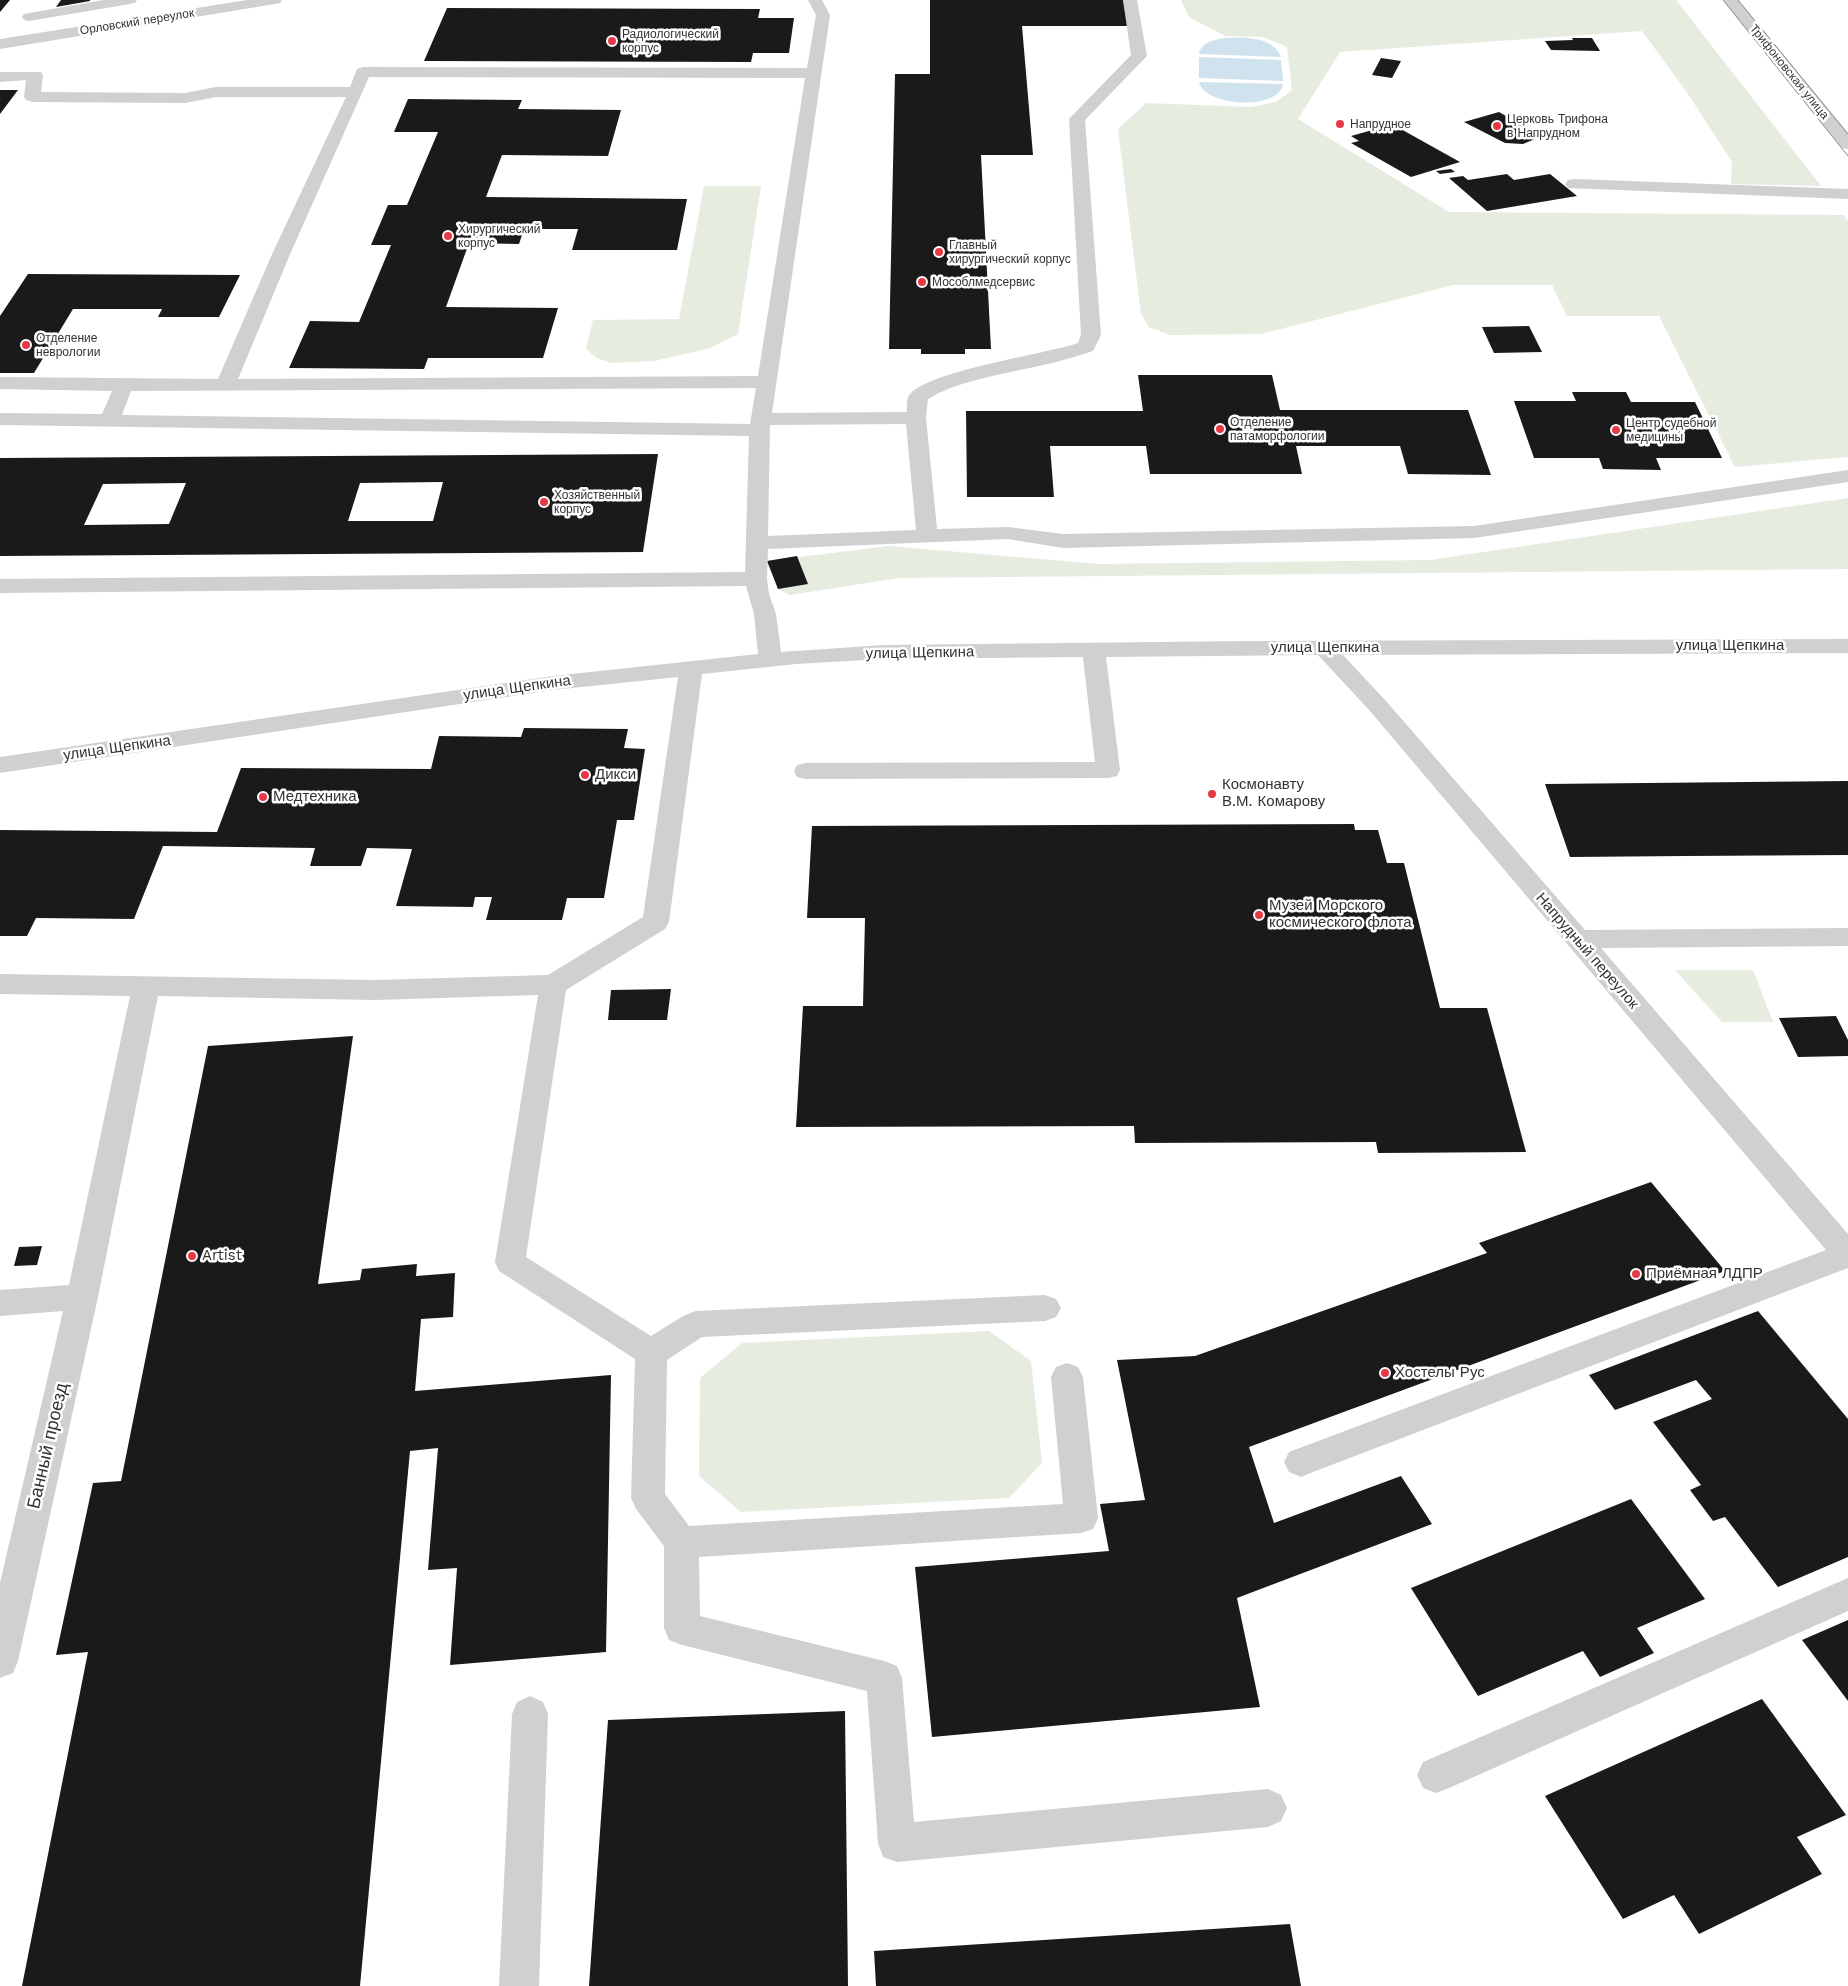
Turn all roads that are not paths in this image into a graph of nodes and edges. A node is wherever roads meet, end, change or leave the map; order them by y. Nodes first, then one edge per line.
1 (35, 0) edge
2 (130, 0) edge
3 (275, 0) edge
4 (816, 0) edge
5 (1130, 0) edge
6 (1730, 0) edge
7 (30, 17) junction
8 (36, 38) junction
9 (0, 44) edge
10 (814, 73) junction
11 (0, 77) edge
12 (356, 92) junction
13 (1848, 144) edge
14 (1574, 184) dead end
15 (1848, 194) edge
16 (767, 382) junction
17 (0, 383) edge
18 (124, 385) junction
19 (225, 385) junction
20 (916, 418) junction
21 (0, 419) edge
22 (109, 421) junction
23 (760, 424) junction
24 (1848, 476) edge
25 (927, 536) junction
26 (757, 544) junction
27 (756, 580) junction
28 (0, 586) edge
29 (1848, 646) edge
30 (1324, 648) junction
31 (1094, 650) junction
32 (770, 659) junction
33 (691, 668) junction
34 (0, 765) edge
35 (806, 771) dead end
36 (1848, 937) edge
37 (1576, 939) junction
38 (0, 984) edge
39 (553, 985) junction
40 (146, 986) junction
41 (1848, 1255) edge
42 (82, 1297) junction
43 (0, 1303) edge
44 (1045, 1308) dead end
45 (651, 1353) junction
46 (1067, 1377) dead end
47 (1301, 1462) dead end
48 (681, 1542) junction
49 (1848, 1594) edge
50 (0, 1661) edge
51 (530, 1714) dead end
52 (1436, 1774) dead end
53 (1268, 1808) dead end
54 (519, 1986) edge

1 - 7 street
2 - 7 street
3 - 8 street, Орловский переулок
4 - 10 street
5 - 20 street
6 - 13 street, Трифоновская улица
7 - 8 street
8 - 9 street, Орловский переулок
10 - 12 street
10 - 16 street
11 - 12 street
12 - 19 street
14 - 15 street
16 - 19 street
16 - 23 street
17 - 18 street
18 - 19 street
18 - 22 street
20 - 23 street
20 - 25 street
21 - 22 street
22 - 23 street
23 - 26 street
24 - 25 street
25 - 26 street
26 - 27 street
27 - 28 street
27 - 32 street
29 - 30 street, улица Щепкина
30 - 31 street, улица Щепкина
30 - 37 street, Напрудный переулок
31 - 32 street, улица Щепкина
31 - 35 street
32 - 33 street, улица Щепкина
33 - 34 street, улица Щепкина
33 - 39 street
36 - 37 street
37 - 41 street, Напрудный переулок
38 - 40 street
39 - 40 street
39 - 45 street
40 - 42 street, Банный проезд
41 - 47 street
42 - 43 street
42 - 50 street, Банный проезд
44 - 45 street
45 - 48 street
46 - 48 street
48 - 53 street
49 - 52 street
51 - 54 street

